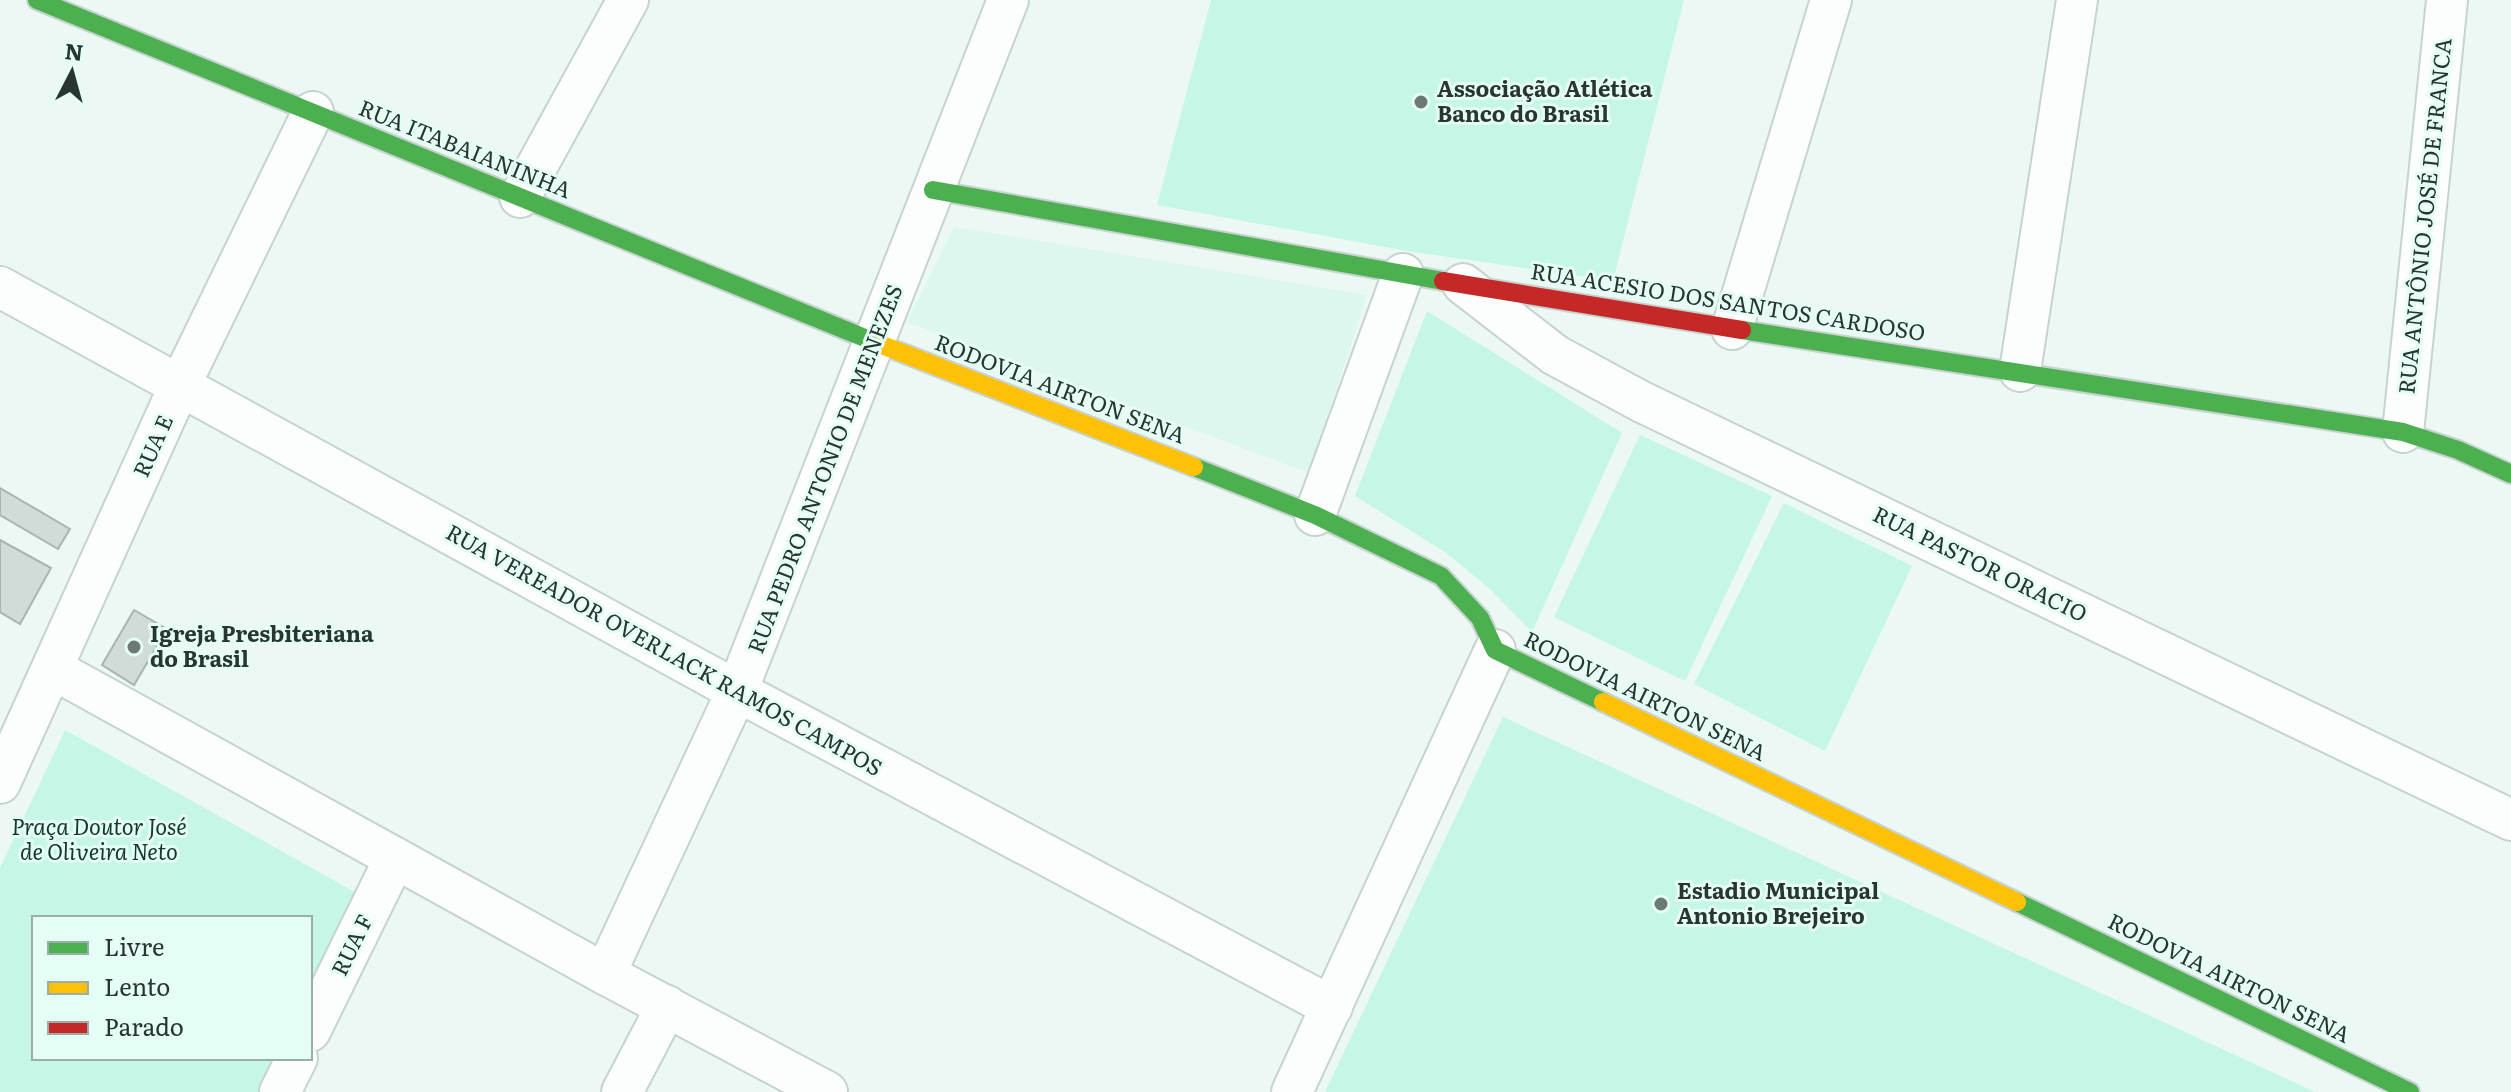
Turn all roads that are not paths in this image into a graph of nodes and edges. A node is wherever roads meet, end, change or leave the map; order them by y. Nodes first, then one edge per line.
1 (37, 0) edge
2 (628, 0) edge
3 (1008, 0) edge
4 (1831, 0) edge
5 (2077, 0) edge
6 (2447, 0) edge
7 (313, 112) junction
8 (933, 190) junction
9 (520, 197) junction
10 (1403, 274) junction
11 (1463, 284) junction
12 (0, 287) edge
13 (1732, 329) junction
14 (875, 342) junction
15 (2020, 371) junction
16 (180, 385) junction
17 (2403, 432) junction
18 (2511, 474) edge
19 (1315, 515) junction
20 (1495, 650) junction
21 (53, 669) junction
22 (737, 691) junction
23 (0, 783) edge
24 (2511, 820) edge
25 (395, 858) junction
26 (605, 974) junction
27 (667, 1006) junction
28 (1332, 1007) junction
29 (312, 1027) edge
30 (296, 1060) edge
31 (280, 1092) edge
32 (622, 1092) edge
33 (827, 1092) edge
34 (1292, 1092) edge
35 (2410, 1092) edge

1 - 7 street, RUA ITABAIANINHA
2 - 9 street
3 - 8 street, RUA PEDRO ANTONIO DE MENEZES
4 - 13 street
5 - 15 street
6 - 17 street, RUA ANTÔNIO JOSÉ DE FRANCA
7 - 9 street, RUA ITABAIANINHA
7 - 16 street, RUA E
8 - 10 street, RUA ACESIO DOS SANTOS CARDOSO
8 - 14 street, RUA PEDRO ANTONIO DE MENEZES
9 - 14 street, RUA ITABAIANINHA
10 - 11 street, RUA ACESIO DOS SANTOS CARDOSO
10 - 19 street
11 - 13 street, RUA ACESIO DOS SANTOS CARDOSO
11 - 24 street, RUA PASTOR ORACIO
12 - 16 street, RUA VEREADOR OVERLACK RAMOS CAMPOS
13 - 15 street, RUA ACESIO DOS SANTOS CARDOSO
14 - 19 street, RODOVIA AIRTON SENA
14 - 22 street, RUA PEDRO ANTONIO DE MENEZES
15 - 17 street, RUA ACESIO DOS SANTOS CARDOSO
16 - 21 street, RUA E
16 - 22 street, RUA VEREADOR OVERLACK RAMOS CAMPOS
17 - 18 street, RUA ACESIO DOS SANTOS CARDOSO
19 - 20 street, RODOVIA AIRTON SENA
20 - 28 street
20 - 35 street, RODOVIA AIRTON SENA
21 - 23 street, RUA E
21 - 25 street
22 - 26 street, RUA PEDRO ANTONIO DE MENEZES
22 - 28 street, RUA VEREADOR OVERLACK RAMOS CAMPOS
25 - 26 street
25 - 29 street, RUA F
26 - 27 street
27 - 32 street
27 - 33 street
28 - 34 street
30 - 31 street

